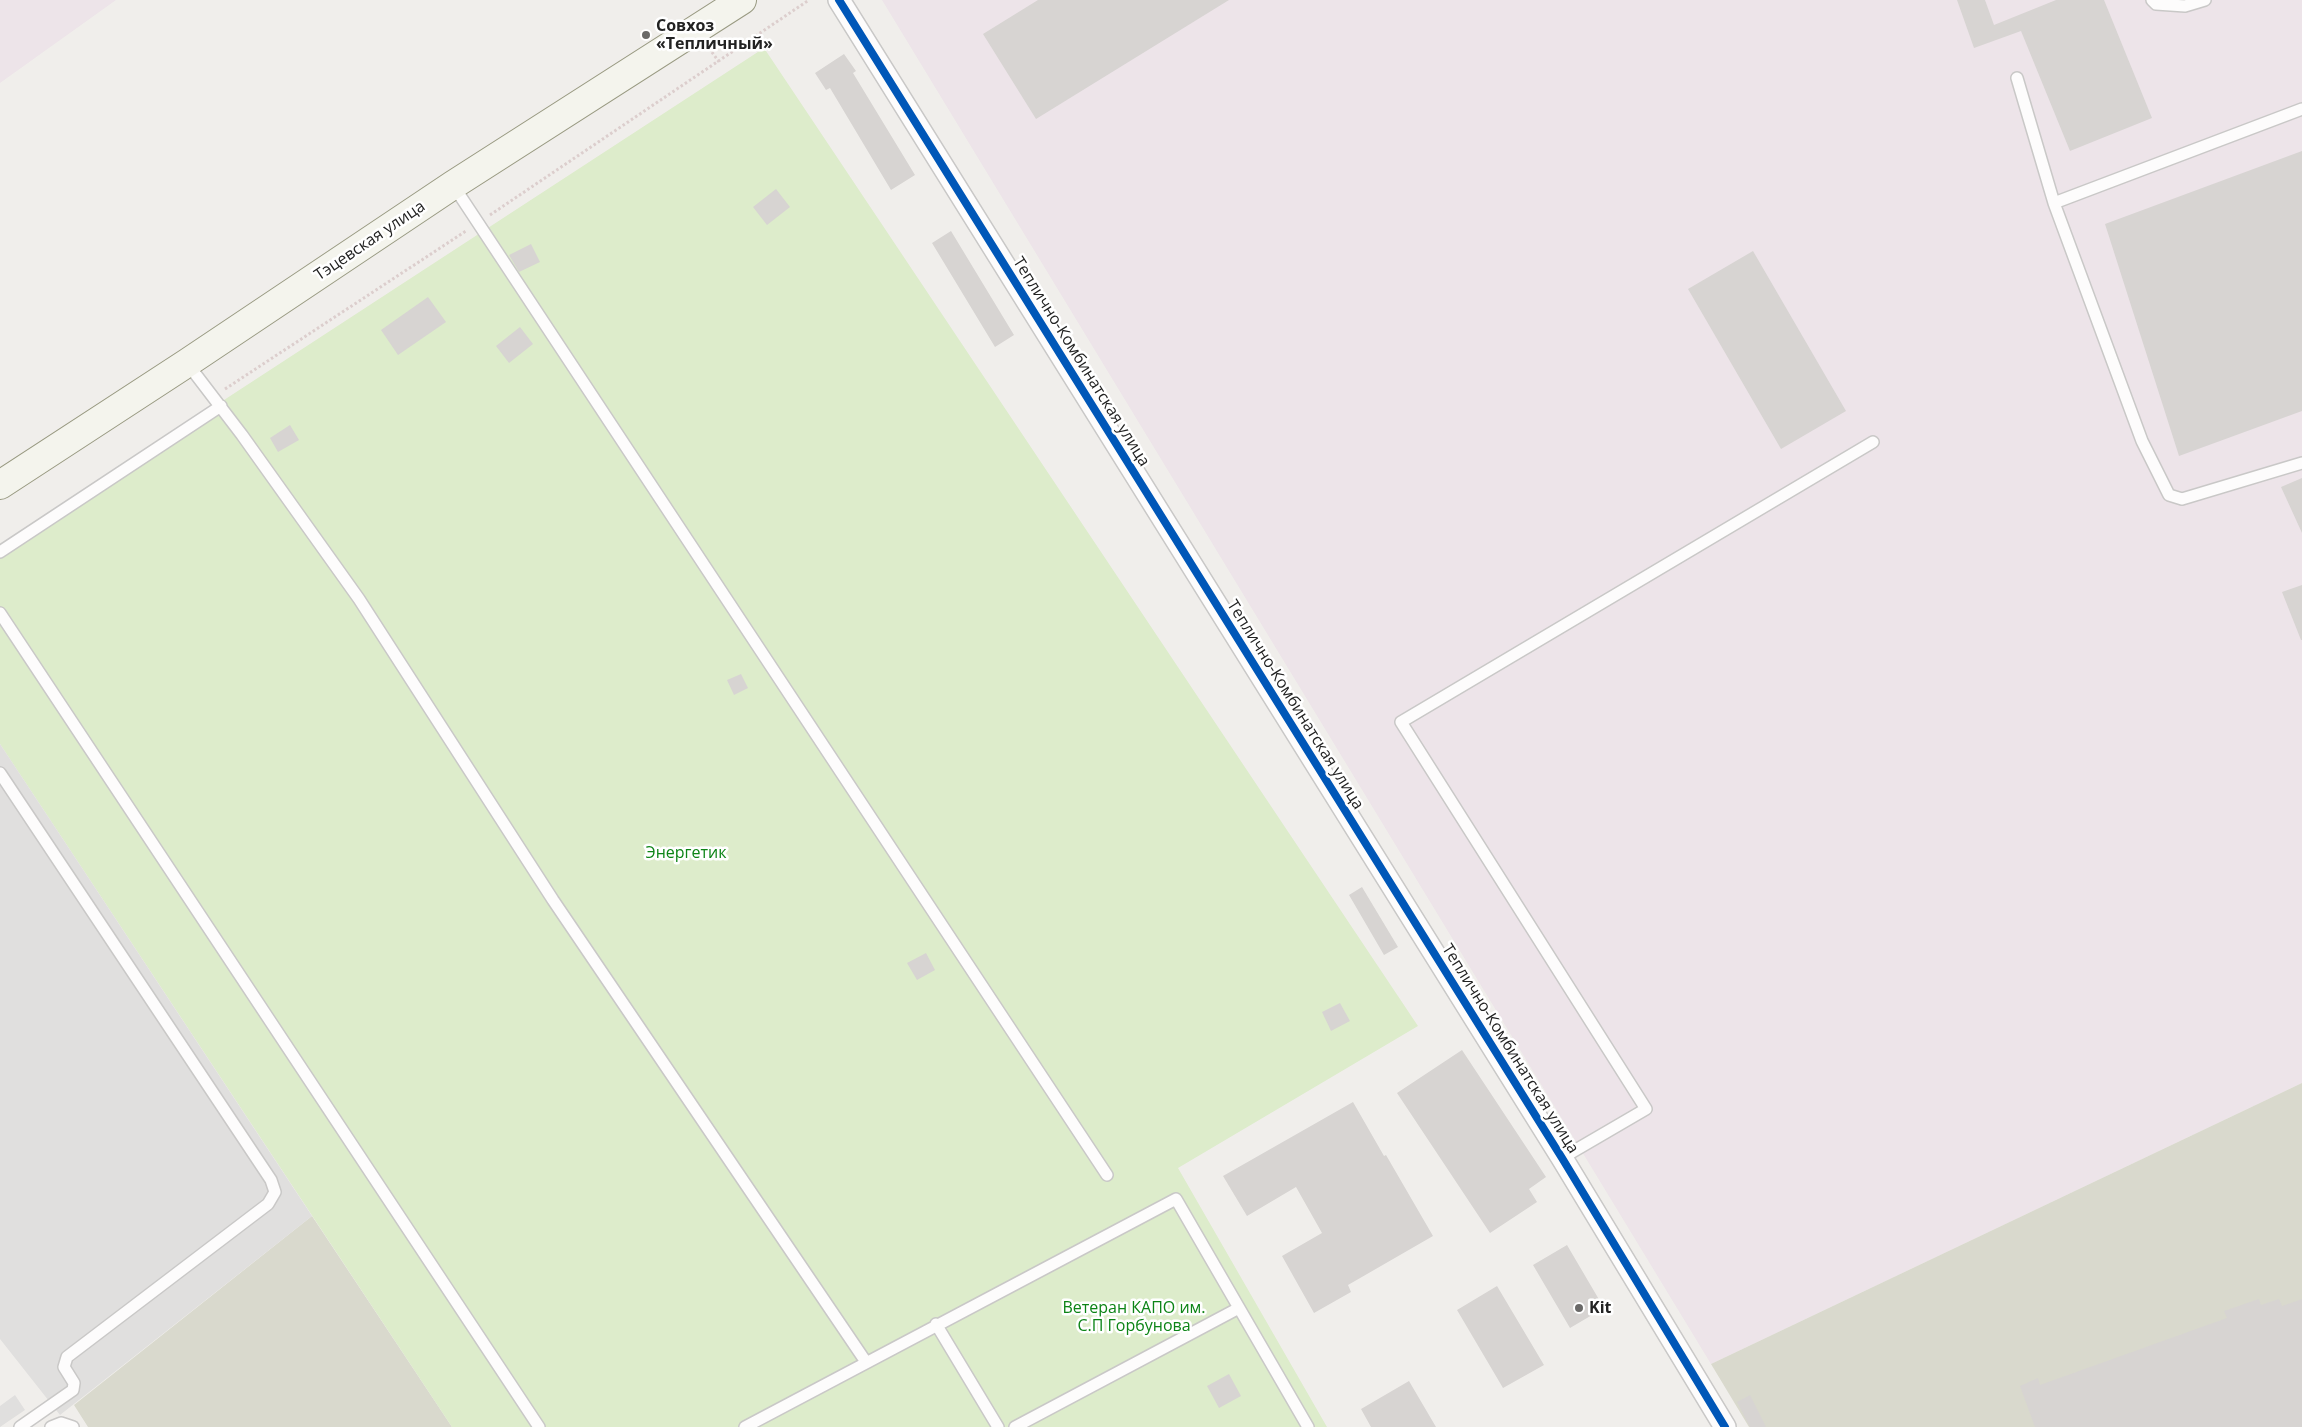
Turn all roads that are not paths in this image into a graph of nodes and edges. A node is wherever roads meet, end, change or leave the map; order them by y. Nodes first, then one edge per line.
1 (742, 0) edge
2 (839, 0) edge
3 (2152, 0) edge
4 (2205, 0) edge
5 (2017, 78) dead end
6 (2302, 109) edge
7 (453, 185) junction
8 (2054, 203) junction
9 (187, 363) junction
10 (221, 406) junction
11 (1873, 442) dead end
12 (2302, 463) edge
13 (0, 485) edge
14 (0, 552) edge
15 (0, 613) edge
16 (0, 773) edge
17 (1562, 1158) junction
18 (1107, 1175) dead end
19 (1239, 1308) junction
20 (936, 1324) junction
21 (866, 1362) junction
22 (20, 1427) edge
23 (51, 1427) edge
24 (73, 1427) edge
25 (540, 1427) edge
26 (744, 1427) edge
27 (998, 1427) edge
28 (1015, 1427) edge
29 (1308, 1427) edge
30 (1725, 1427) edge

1 - 7 main road, Тэцевская улица
2 - 17 street, Теплично-Комбинатская улица
3 - 4 lane
5 - 8 lane
6 - 8 lane
7 - 9 main road, Тэцевская улица
7 - 18 lane
8 - 12 lane
9 - 10 lane
9 - 13 main road, Тэцевская улица
10 - 14 lane
10 - 21 lane
11 - 17 lane
15 - 25 lane
16 - 22 lane
17 - 30 street, Теплично-Комбинатская улица
19 - 20 lane
19 - 28 lane
19 - 29 lane
20 - 21 lane
20 - 27 lane
21 - 26 lane
23 - 24 lane

